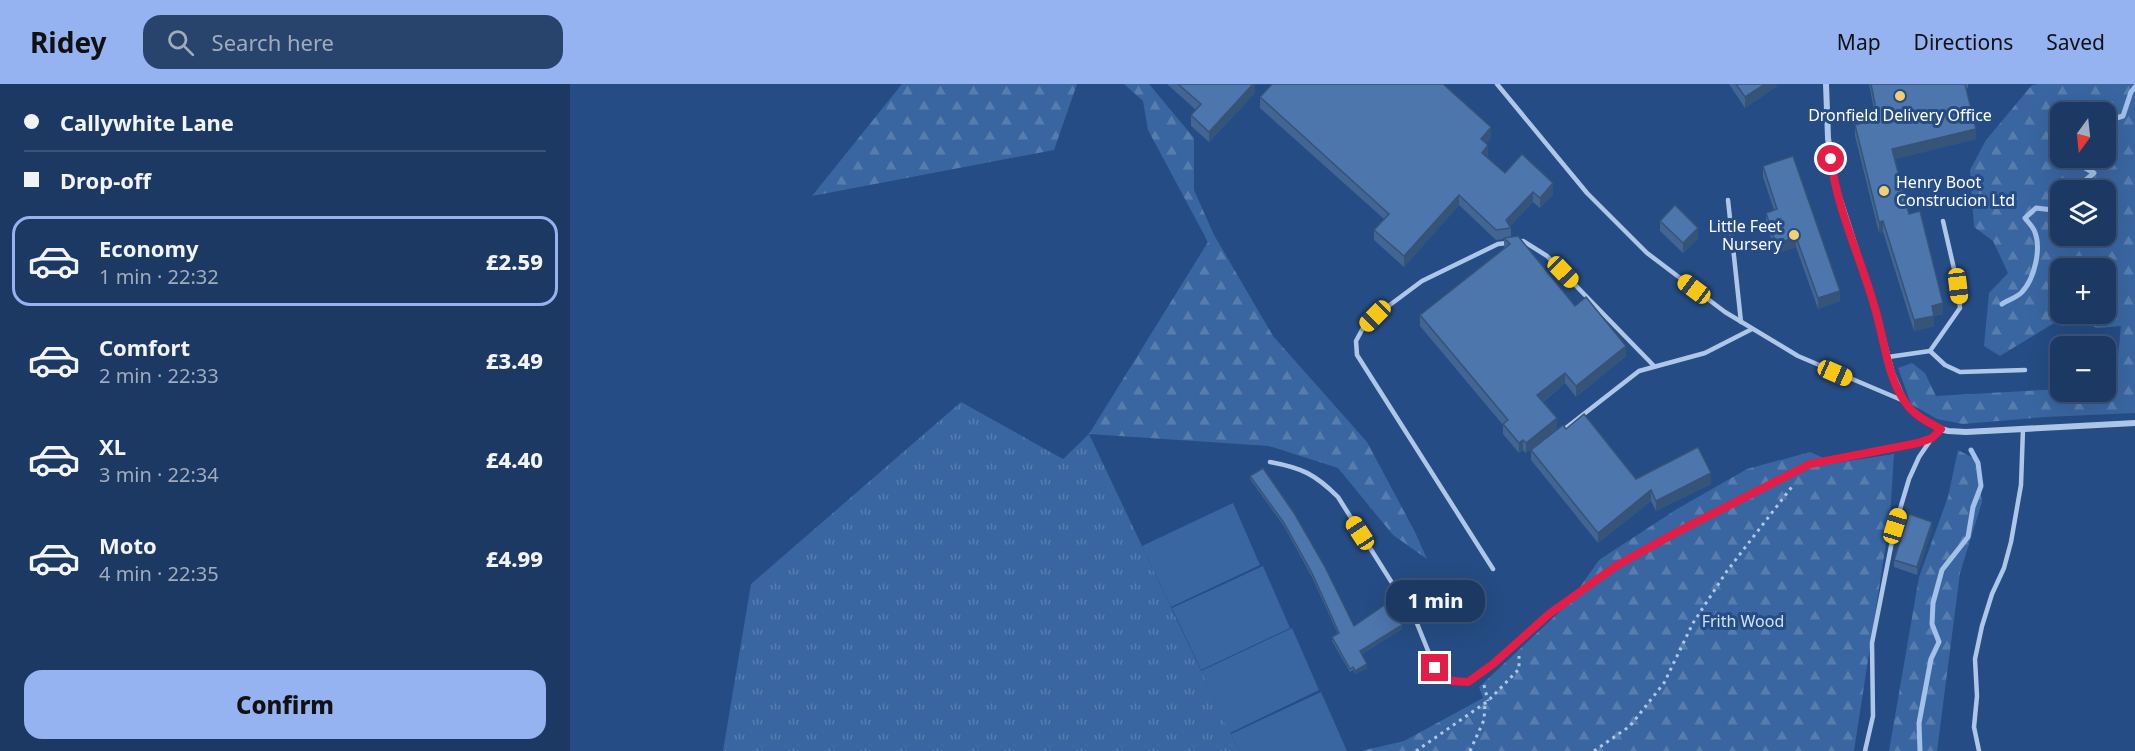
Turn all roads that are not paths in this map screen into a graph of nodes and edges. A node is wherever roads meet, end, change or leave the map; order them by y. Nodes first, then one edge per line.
1 (1497, 84) edge
2 (1826, 84) edge
3 (1728, 200) dead end
4 (1943, 221) dead end
5 (1741, 322) junction
6 (1752, 328) junction
7 (1930, 351) junction
8 (1888, 357) junction
9 (1654, 366) junction
10 (2025, 370) dead end
11 (1904, 401) junction
12 (2135, 423) edge
13 (1941, 429) junction
14 (2023, 429) junction
15 (1557, 435) edge
16 (1932, 438) junction
17 (1270, 462) dead end
18 (1493, 568) dead end
19 (1865, 751) edge
20 (1979, 751) edge

1 - 5 lane
2 - 8 street
3 - 5 lane
4 - 7 lane
5 - 6 lane
6 - 9 lane
6 - 11 lane
7 - 8 lane
7 - 10 lane
8 - 11 street
9 - 15 lane
9 - 18 lane
11 - 13 street
12 - 14 street
13 - 14 street
13 - 16 lane
14 - 20 lane
16 - 17 lane
16 - 19 lane

